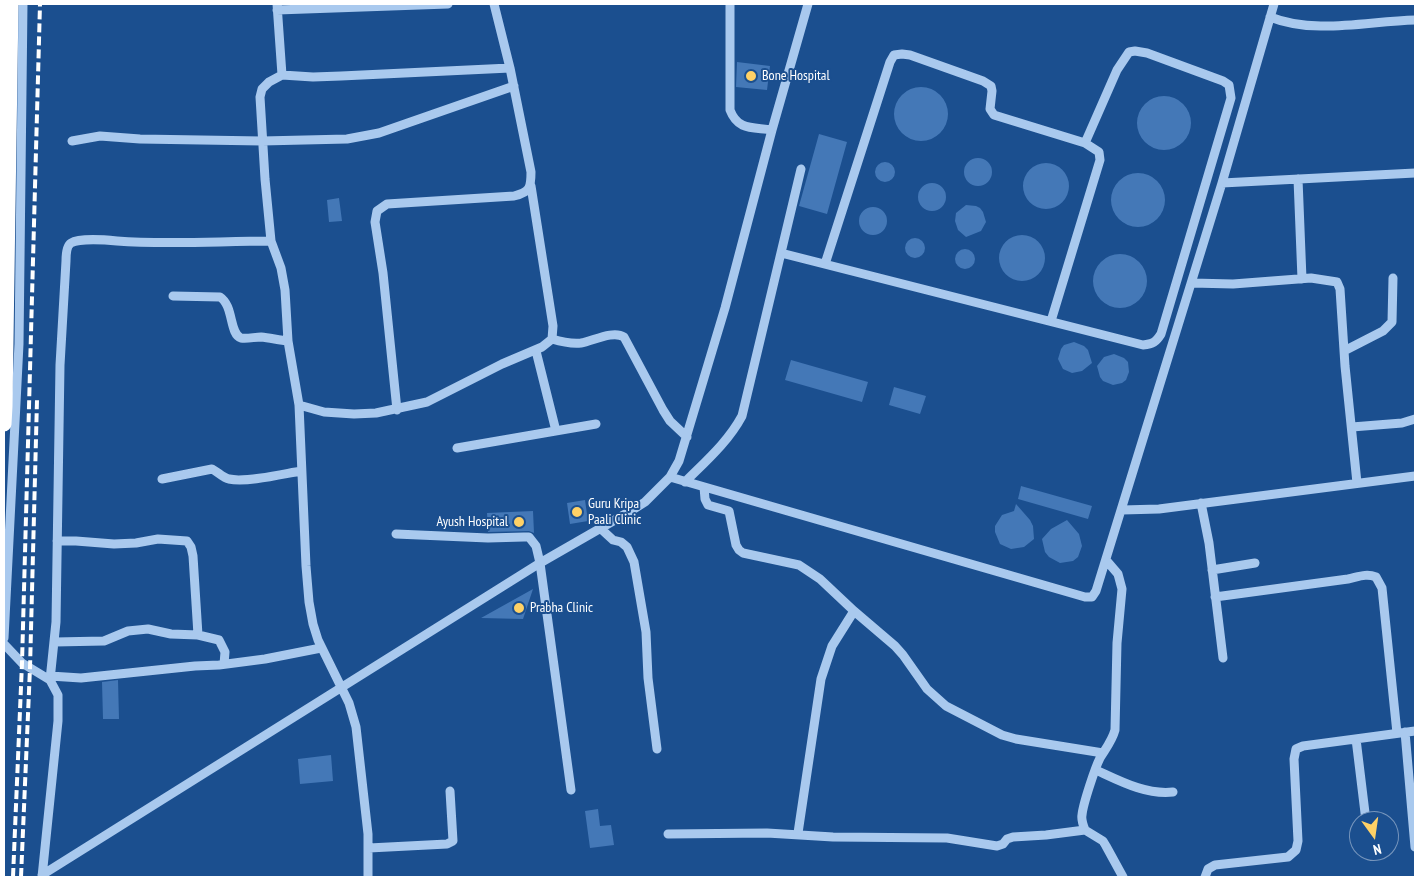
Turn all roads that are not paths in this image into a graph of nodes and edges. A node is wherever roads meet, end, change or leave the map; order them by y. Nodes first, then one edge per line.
1 (11, 4) edge
2 (23, 4) edge
3 (448, 4) edge
4 (494, 4) edge
5 (730, 4) edge
6 (808, 4) edge
7 (1274, 4) edge
8 (277, 7) edge
9 (1270, 17) junction
10 (1415, 20) edge
11 (510, 68) junction
12 (282, 75) junction
13 (514, 86) junction
14 (772, 130) junction
15 (72, 140) dead end
16 (262, 141) junction
17 (1085, 143) junction
18 (801, 169) dead end
19 (1415, 173) edge
20 (1298, 179) junction
21 (1222, 183) junction
22 (531, 186) junction
23 (271, 241) junction
24 (781, 253) junction
25 (825, 264) junction
26 (1393, 278) dead end
27 (1302, 279) junction
28 (1192, 283) junction
29 (173, 296) dead end
30 (1051, 321) junction
31 (552, 340) junction
32 (288, 341) junction
33 (536, 351) junction
34 (1344, 351) junction
35 (299, 405) junction
36 (396, 410) junction
37 (1415, 418) edge
38 (4, 424) edge
39 (596, 424) dead end
40 (1352, 427) junction
41 (556, 431) junction
42 (687, 437) junction
43 (457, 448) dead end
44 (301, 471) junction
45 (1415, 476) edge
46 (670, 477) junction
47 (162, 479) dead end
48 (685, 482) junction
49 (1357, 483) junction
50 (704, 488) junction
51 (1201, 503) junction
52 (1122, 510) junction
53 (600, 528) junction
54 (396, 534) dead end
55 (57, 542) junction
56 (1106, 560) junction
57 (1255, 563) dead end
58 (540, 564) junction
59 (1212, 570) junction
60 (1215, 597) junction
61 (854, 611) junction
62 (198, 635) junction
63 (4, 638) edge
64 (55, 642) junction
65 (4, 644) edge
66 (322, 648) junction
67 (1223, 658) dead end
68 (224, 664) junction
69 (50, 678) junction
70 (341, 686) junction
71 (1415, 731) edge
72 (1401, 733) junction
73 (1356, 739) junction
74 (656, 749) dead end
75 (1103, 753) junction
76 (1096, 770) junction
77 (571, 790) dead end
78 (450, 791) dead end
79 (1173, 792) dead end
80 (1365, 811) edge
81 (1084, 830) junction
82 (668, 834) dead end
83 (798, 834) junction
84 (1415, 847) edge
85 (369, 848) junction
86 (42, 876) edge
87 (368, 877) edge
88 (1123, 877) edge
89 (1205, 877) edge

1 - 38 highway
2 - 63 street
3 - 8 street
4 - 11 street
5 - 14 street
6 - 14 street
7 - 9 street
8 - 12 street
9 - 10 street
9 - 21 street
11 - 12 street
11 - 13 street
12 - 16 street
13 - 16 street
13 - 22 street
14 - 42 street
15 - 16 street
16 - 23 street
17 - 25 street
17 - 30 street
17 - 30 street
18 - 24 street
19 - 20 street
20 - 21 street
20 - 27 street
21 - 28 street
22 - 31 street
22 - 36 street
23 - 32 street
23 - 55 street
24 - 25 street
24 - 48 street
25 - 30 street
26 - 34 street
27 - 28 street
27 - 34 street
28 - 52 street
29 - 32 street
31 - 33 street
31 - 42 street
32 - 35 street
33 - 36 street
33 - 41 street
34 - 40 street
35 - 36 street
35 - 44 street
37 - 40 street
39 - 41 street
40 - 49 street
41 - 43 street
42 - 46 street
44 - 47 street
44 - 66 street
45 - 49 street
46 - 48 street
46 - 53 street
48 - 50 street
49 - 51 street
50 - 56 street
50 - 61 street
51 - 52 street
51 - 59 street
52 - 56 street
53 - 58 street
53 - 74 street
54 - 58 street
55 - 62 street
55 - 64 street
56 - 75 street
57 - 59 street
58 - 70 street
58 - 77 street
59 - 60 street
60 - 67 street
60 - 72 street
61 - 75 street
61 - 83 street
62 - 64 street
62 - 68 street
64 - 69 street
65 - 69 street
66 - 68 street
66 - 70 street
68 - 69 street
69 - 86 street
70 - 85 street
70 - 86 street
71 - 72 street
72 - 73 street
72 - 84 street
73 - 80 street
73 - 89 street
75 - 76 street
76 - 79 street
76 - 81 street
78 - 85 street
81 - 83 street
81 - 88 street
82 - 83 street
85 - 87 street

